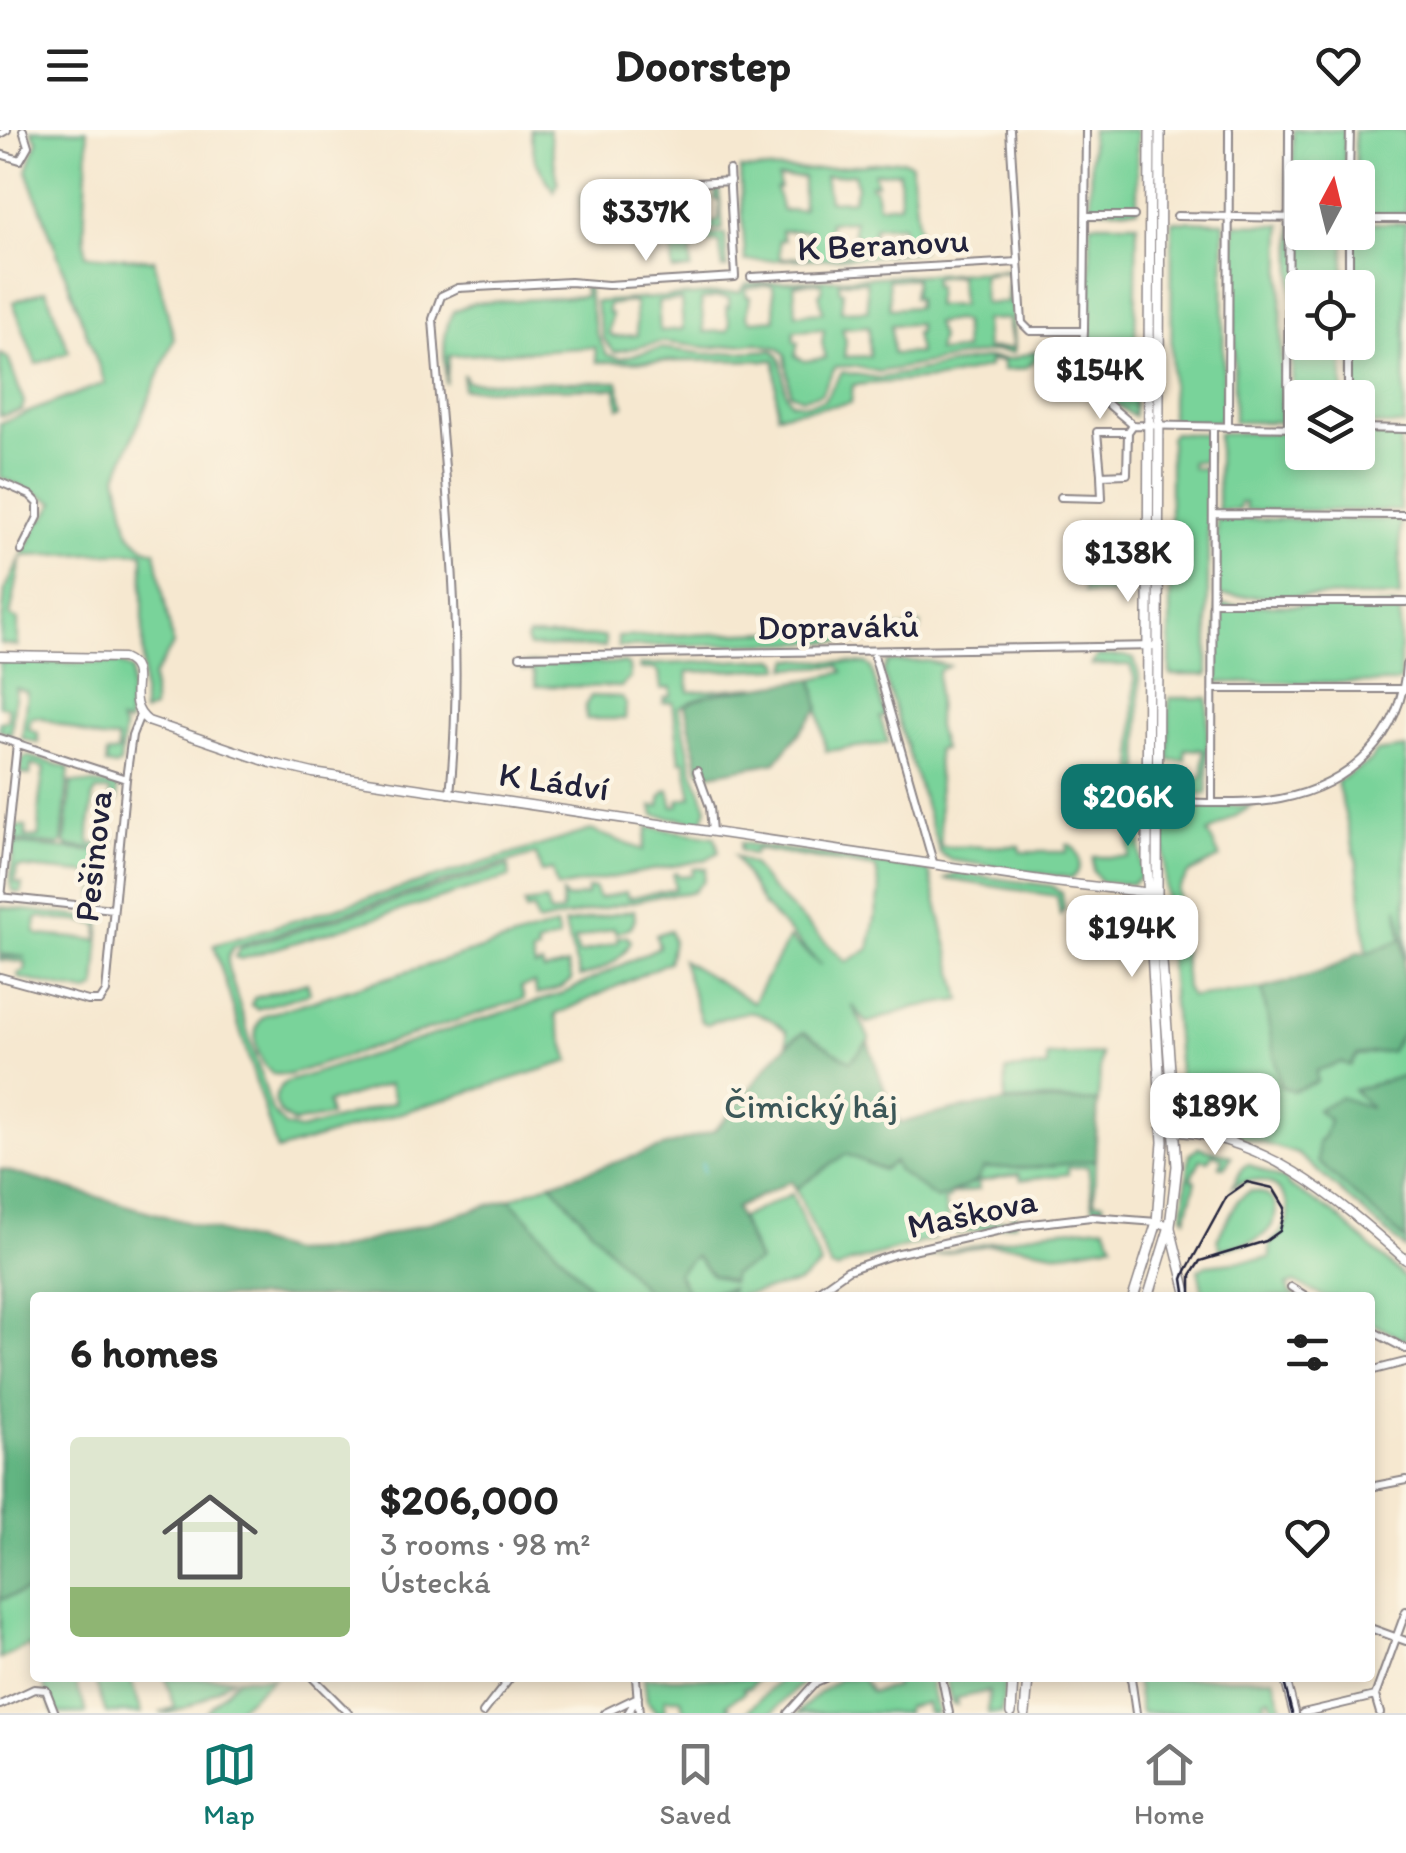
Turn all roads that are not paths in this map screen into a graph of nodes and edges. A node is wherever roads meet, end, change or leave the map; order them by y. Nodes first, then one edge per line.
1 (6, 130) edge
2 (23, 130) edge
3 (1010, 130) edge
4 (1086, 130) edge
5 (1150, 130) edge
6 (1160, 130) edge
7 (1229, 130) edge
8 (1288, 130) edge
9 (1350, 130) edge
10 (0, 134) edge
11 (0, 154) edge
12 (1288, 160) edge
13 (1349, 160) edge
14 (729, 170) dead end
15 (730, 181) junction
16 (626, 187) dead end
17 (1086, 216) junction
18 (1134, 216) dead end
19 (1176, 216) dead end
20 (1229, 218) junction
21 (1285, 218) edge
22 (1375, 219) edge
23 (1406, 219) edge
24 (1288, 250) edge
25 (1018, 262) junction
26 (751, 276) dead end
27 (1084, 331) junction
28 (1288, 380) edge
29 (1153, 426) junction
30 (1214, 427) junction
31 (1130, 428) junction
32 (1228, 428) junction
33 (1285, 428) edge
34 (1375, 428) edge
35 (1406, 429) edge
36 (1101, 475) junction
37 (0, 482) edge
38 (1061, 497) dead end
39 (1213, 514) junction
40 (1406, 516) edge
41 (21, 551) dead end
42 (1213, 602) junction
43 (1406, 602) edge
44 (1153, 646) junction
45 (873, 652) junction
46 (0, 656) edge
47 (520, 656) dead end
48 (1406, 666) edge
49 (1404, 688) edge
50 (1213, 689) junction
51 (140, 715) junction
52 (0, 738) edge
53 (17, 744) junction
54 (697, 771) dead end
55 (126, 779) junction
56 (450, 794) junction
57 (1212, 801) junction
58 (1157, 802) junction
59 (712, 832) junction
60 (933, 862) junction
61 (1152, 893) junction
62 (0, 898) edge
63 (112, 909) junction
64 (0, 977) edge
65 (1163, 1131) junction
66 (1176, 1131) junction
67 (1157, 1222) junction
68 (1170, 1226) junction
69 (1406, 1260) edge
70 (1291, 1287) dead end
71 (817, 1292) edge
72 (1135, 1292) edge
73 (1150, 1292) edge
74 (1186, 1292) edge
75 (1299, 1292) edge
76 (1375, 1333) edge
77 (1406, 1349) edge
78 (1406, 1363) edge
79 (1375, 1370) edge
80 (1406, 1480) edge
81 (1375, 1486) edge
82 (1406, 1611) edge
83 (1375, 1630) edge
84 (1396, 1638) junction
85 (1406, 1642) edge
86 (317, 1682) edge
87 (507, 1682) edge
88 (636, 1682) edge
89 (816, 1682) edge
90 (943, 1682) edge
91 (1013, 1682) edge
92 (1028, 1682) edge
93 (1131, 1682) edge
94 (1286, 1682) edge
95 (1375, 1696) junction
96 (638, 1697) junction
97 (0, 1704) edge
98 (1011, 1709) edge
99 (1028, 1710) edge
100 (54, 1713) edge
101 (348, 1713) edge
102 (483, 1713) edge
103 (605, 1713) edge
104 (628, 1713) edge
105 (639, 1713) edge
106 (788, 1713) edge
107 (949, 1713) edge
108 (1136, 1713) edge
109 (1294, 1713) edge
110 (1303, 1713) edge
111 (1380, 1713) edge

1 - 10 street
2 - 11 street
3 - 25 street
4 - 17 street
5 - 29 main road
6 - 29 main road
7 - 20 street
8 - 12 street
9 - 13 street
14 - 15 street
15 - 16 street
15 - 56 street
17 - 18 street
17 - 27 street
19 - 20 street
20 - 21 street
20 - 32 street
22 - 23 street
24 - 28 street
25 - 26 street, K Beranovu
25 - 27 street
27 - 31 street
29 - 30 street
29 - 31 street
29 - 44 main road
30 - 32 street
30 - 39 street
31 - 36 street
31 - 36 street
32 - 33 street
34 - 35 street
36 - 38 street
37 - 41 street
39 - 40 street
39 - 42 street
42 - 43 street
42 - 50 street
44 - 45 street, Dopraváků
44 - 58 main road
44 - 61 main road
45 - 47 street, Dopraváků
45 - 60 street
46 - 51 street
48 - 49 street
49 - 50 street
49 - 57 street
50 - 57 street
51 - 55 street, Pešinova
51 - 56 street, K Ládví
52 - 53 street
53 - 55 street
53 - 62 street
54 - 59 street
55 - 63 street, Pešinova
56 - 59 street, K Ládví
57 - 58 street
58 - 61 main road
59 - 60 street, K Ládví
60 - 61 street, K Ládví
61 - 65 main road
61 - 66 main road
62 - 63 street
63 - 64 street, Pešinova
65 - 66 street
65 - 67 main road
66 - 68 main road
66 - 69 street
67 - 68 street
67 - 71 street, Maškova
67 - 72 main road
68 - 73 main road
68 - 74 street
70 - 75 street
76 - 77 street
78 - 79 street
80 - 81 street
82 - 84 street
83 - 84 street
84 - 85 street
84 - 95 street
86 - 101 street
87 - 102 street
88 - 96 street
89 - 106 street
90 - 107 street
91 - 98 main road
92 - 99 main road
93 - 108 street
94 - 109 street
95 - 110 street
95 - 111 street
96 - 103 street
96 - 104 street
96 - 105 street
97 - 100 street
98 - 99 main road

